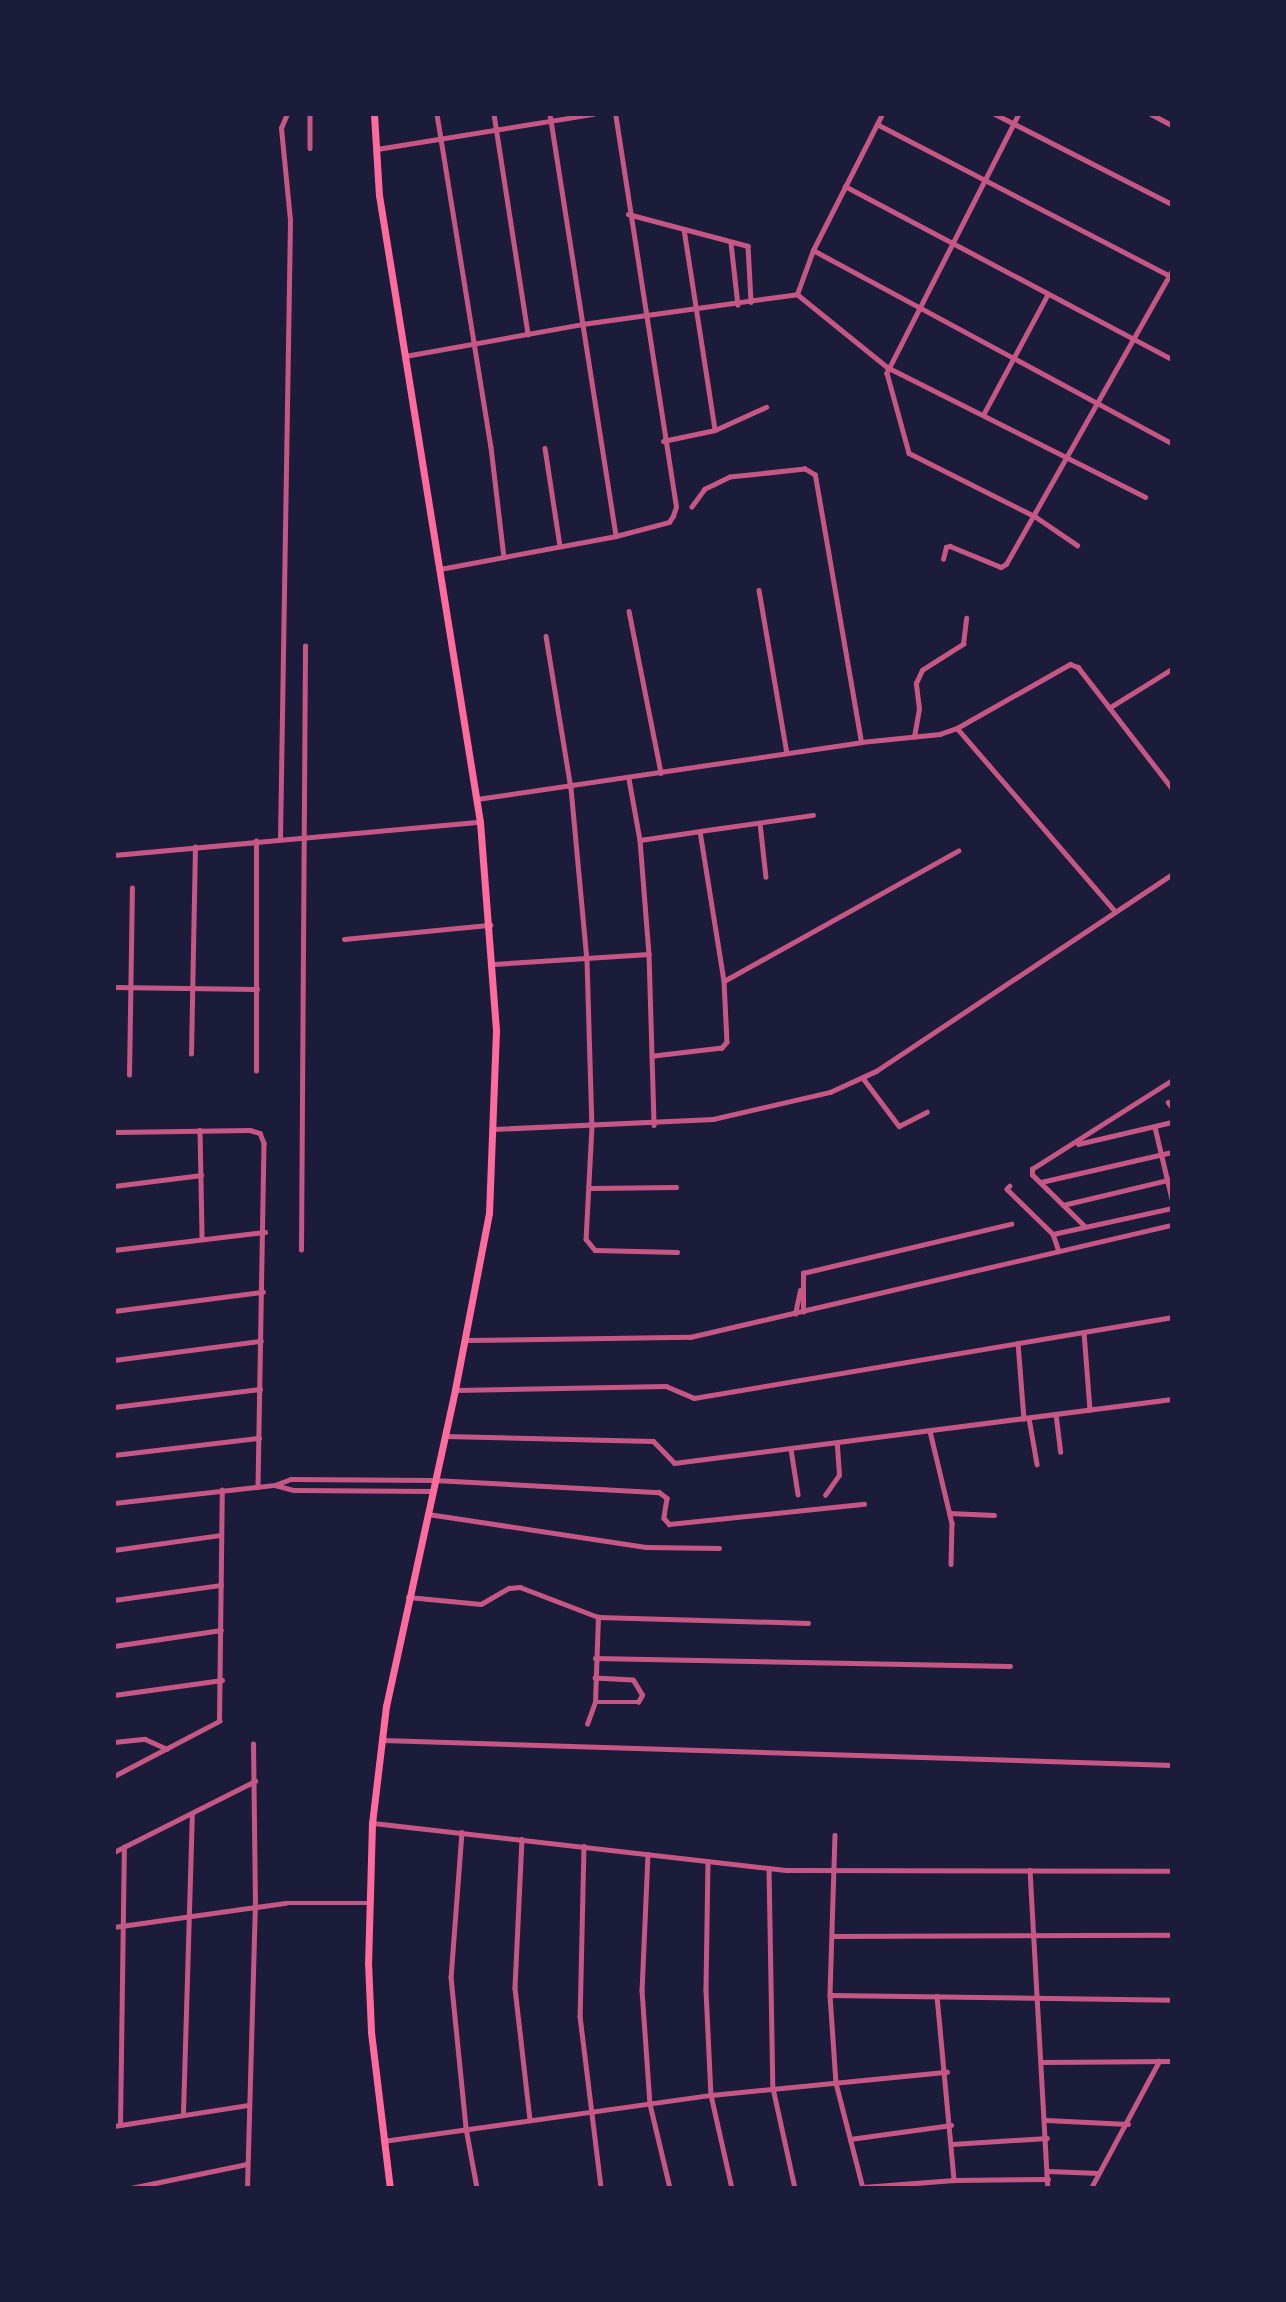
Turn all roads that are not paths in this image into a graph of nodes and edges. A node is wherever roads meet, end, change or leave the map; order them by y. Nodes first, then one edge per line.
1 (287, 114) edge
2 (310, 114) edge
3 (374, 114) edge
4 (437, 114) edge
5 (494, 114) edge
6 (550, 114) edge
7 (593, 114) edge
8 (615, 114) edge
9 (882, 114) edge
10 (995, 114) edge
11 (1019, 114) edge
12 (1151, 114) edge
13 (570, 115) edge
14 (551, 122) junction
15 (1014, 123) junction
16 (877, 124) junction
17 (1172, 125) edge
18 (497, 132) junction
19 (440, 141) junction
20 (310, 148) dead end
21 (375, 149) junction
22 (982, 180) junction
23 (844, 186) junction
24 (1172, 204) edge
25 (628, 214) junction
26 (684, 229) junction
27 (731, 243) junction
28 (949, 244) junction
29 (813, 250) junction
30 (1171, 274) edge
31 (797, 294) junction
32 (1048, 294) junction
33 (751, 303) junction
34 (738, 305) junction
35 (917, 307) junction
36 (696, 310) junction
37 (644, 315) junction
38 (582, 324) junction
39 (528, 334) junction
40 (1134, 339) junction
41 (474, 343) junction
42 (405, 356) junction
43 (1013, 356) junction
44 (1172, 359) edge
45 (887, 367) junction
46 (1099, 402) junction
47 (766, 407) dead end
48 (983, 415) junction
49 (715, 430) junction
50 (663, 441) junction
51 (1172, 443) edge
52 (545, 448) dead end
53 (1067, 457) junction
54 (1145, 497) dead end
55 (692, 507) dead end
56 (1036, 517) junction
57 (616, 536) junction
58 (1077, 545) dead end
59 (560, 546) junction
60 (504, 557) junction
61 (943, 559) dead end
62 (439, 569) junction
63 (759, 590) dead end
64 (629, 611) dead end
65 (966, 618) dead end
66 (546, 636) dead end
67 (305, 646) dead end
68 (1172, 669) edge
69 (1110, 708) junction
70 (957, 727) junction
71 (914, 737) junction
72 (861, 742) junction
73 (787, 753) junction
74 (660, 773) junction
75 (629, 779) junction
76 (571, 788) junction
77 (1172, 788) edge
78 (477, 799) junction
79 (813, 815) dead end
80 (481, 822) junction
81 (760, 823) junction
82 (700, 831) junction
83 (303, 836) junction
84 (280, 838) junction
85 (256, 840) junction
86 (640, 840) junction
87 (195, 847) junction
88 (958, 851) dead end
89 (114, 855) edge
90 (1172, 874) edge
91 (766, 877) dead end
92 (132, 888) dead end
93 (1115, 911) junction
94 (491, 925) junction
95 (344, 939) dead end
96 (649, 954) junction
97 (587, 960) junction
98 (494, 964) junction
99 (724, 981) junction
100 (114, 987) edge
101 (132, 987) junction
102 (193, 987) junction
103 (257, 989) junction
104 (191, 1054) dead end
105 (654, 1056) junction
106 (256, 1071) dead end
107 (129, 1075) dead end
108 (863, 1078) junction
109 (1172, 1080) edge
110 (1168, 1102) dead end
111 (1172, 1107) edge
112 (927, 1112) dead end
113 (1172, 1122) edge
114 (654, 1125) junction
115 (592, 1126) junction
116 (1155, 1127) junction
117 (494, 1129) junction
118 (200, 1130) junction
119 (114, 1132) edge
120 (1072, 1145) junction
121 (1172, 1152) edge
122 (1162, 1155) junction
123 (201, 1175) junction
124 (1170, 1180) edge
125 (1040, 1182) junction
126 (114, 1186) edge
127 (1010, 1186) dead end
128 (676, 1187) dead end
129 (591, 1188) junction
130 (1172, 1199) edge
131 (1063, 1205) junction
132 (1172, 1208) edge
133 (1011, 1224) dead end
134 (1172, 1225) edge
135 (1085, 1227) junction
136 (265, 1232) junction
137 (1053, 1234) junction
138 (202, 1239) junction
139 (114, 1250) edge
140 (301, 1250) dead end
141 (1059, 1251) junction
142 (677, 1252) dead end
143 (801, 1290) junction
144 (263, 1292) junction
145 (114, 1311) edge
146 (803, 1312) junction
147 (794, 1314) junction
148 (1172, 1317) edge
149 (1084, 1332) junction
150 (261, 1340) junction
151 (466, 1340) junction
152 (1018, 1343) junction
153 (114, 1360) edge
154 (260, 1389) junction
155 (455, 1390) junction
156 (1172, 1399) edge
157 (114, 1407) edge
158 (1090, 1410) junction
159 (1056, 1415) junction
160 (1027, 1419) junction
161 (930, 1431) junction
162 (445, 1436) junction
163 (259, 1438) junction
164 (837, 1444) junction
165 (791, 1449) junction
166 (1061, 1452) dead end
167 (114, 1455) edge
168 (1037, 1464) dead end
169 (434, 1480) junction
170 (275, 1485) junction
171 (258, 1488) junction
172 (222, 1490) junction
173 (432, 1491) junction
174 (799, 1494) dead end
175 (825, 1495) dead end
176 (114, 1503) edge
177 (864, 1504) dead end
178 (950, 1513) junction
179 (426, 1514) junction
180 (994, 1515) dead end
181 (221, 1535) junction
182 (719, 1548) dead end
183 (114, 1550) edge
184 (951, 1564) dead end
185 (221, 1585) junction
186 (407, 1597) junction
187 (114, 1600) edge
188 (598, 1617) junction
189 (808, 1623) dead end
190 (221, 1630) junction
191 (114, 1646) edge
192 (595, 1658) junction
193 (1010, 1666) dead end
194 (595, 1678) junction
195 (222, 1680) junction
196 (114, 1695) edge
197 (595, 1702) junction
198 (587, 1724) dead end
199 (380, 1740) junction
200 (114, 1742) edge
201 (253, 1744) dead end
202 (167, 1749) junction
203 (1172, 1765) edge
204 (114, 1776) edge
205 (254, 1781) junction
206 (192, 1814) junction
207 (372, 1823) junction
208 (462, 1832) junction
209 (835, 1835) dead end
210 (522, 1839) junction
211 (583, 1846) junction
212 (124, 1847) junction
213 (114, 1852) edge
214 (648, 1854) junction
215 (708, 1861) junction
216 (769, 1868) junction
217 (1030, 1870) junction
218 (835, 1871) junction
219 (1172, 1871) edge
220 (368, 1903) junction
221 (255, 1906) junction
222 (191, 1915) junction
223 (125, 1923) junction
224 (114, 1927) edge
225 (1034, 1935) junction
226 (1172, 1935) edge
227 (833, 1936) junction
228 (830, 1995) junction
229 (937, 1996) junction
230 (1038, 1998) junction
231 (1172, 2000) edge
232 (1159, 2061) junction
233 (1172, 2062) edge
234 (1042, 2063) junction
235 (947, 2072) junction
236 (836, 2083) junction
237 (773, 2088) junction
238 (711, 2095) junction
239 (650, 2104) junction
240 (247, 2105) junction
241 (589, 2112) junction
242 (183, 2113) junction
243 (530, 2120) junction
244 (1046, 2120) junction
245 (1128, 2124) junction
246 (951, 2125) junction
247 (117, 2126) edge
248 (466, 2128) junction
249 (1047, 2138) junction
250 (850, 2139) junction
251 (382, 2141) junction
252 (952, 2144) junction
253 (247, 2165) junction
254 (1048, 2171) junction
255 (1099, 2173) junction
256 (1048, 2179) junction
257 (954, 2180) junction
258 (131, 2188) edge
259 (247, 2188) edge
260 (390, 2188) edge
261 (477, 2188) edge
262 (601, 2188) edge
263 (670, 2188) edge
264 (732, 2188) edge
265 (795, 2188) edge
266 (863, 2188) edge
267 (1048, 2188) edge
268 (1091, 2188) edge

1 - 84 street
2 - 20 street
3 - 21 highway
4 - 19 street
5 - 18 street
6 - 14 street
7 - 13 street
8 - 25 street
9 - 16 street
10 - 15 street
11 - 15 street
12 - 17 street
13 - 14 street
14 - 18 street
14 - 38 street
15 - 22 street
15 - 24 street
16 - 22 street
16 - 23 street
18 - 19 street
18 - 39 street
19 - 21 street
19 - 41 street
21 - 42 highway
22 - 28 street
22 - 30 street
23 - 28 street
23 - 29 street
25 - 26 street
25 - 37 street
26 - 27 street
26 - 36 street
27 - 33 street
27 - 34 street
28 - 32 street
28 - 35 street
29 - 31 street
29 - 35 street
30 - 40 street
31 - 33 street
31 - 45 street
32 - 40 street
32 - 43 street
33 - 34 street
34 - 36 street
35 - 43 street
35 - 45 street
36 - 37 street
36 - 49 street
37 - 38 street
37 - 50 street
38 - 39 street
38 - 57 street
39 - 41 street
40 - 44 street
40 - 46 street
41 - 42 street
41 - 60 street
42 - 62 highway
43 - 46 street
43 - 48 street
45 - 48 street
45 - 56 street
46 - 51 street
46 - 53 street
47 - 49 street
48 - 53 street
49 - 50 street
50 - 57 street
52 - 59 street
53 - 54 street
53 - 56 street
55 - 72 street
56 - 58 street
56 - 61 street
57 - 59 street
59 - 60 street
60 - 62 street
62 - 78 highway
63 - 73 street
64 - 74 street
65 - 71 street
66 - 76 street
67 - 83 street
68 - 69 street
69 - 70 street
69 - 77 street
70 - 71 street
70 - 93 street
71 - 72 street
72 - 73 street
73 - 74 street
74 - 75 street
75 - 76 street
75 - 86 street
76 - 78 street
76 - 97 street
78 - 80 highway
79 - 81 street
80 - 83 street
80 - 94 highway
81 - 82 street
81 - 91 street
82 - 86 street
82 - 99 street
83 - 84 street
83 - 140 street
84 - 85 street
85 - 87 street
85 - 103 street
86 - 96 street
87 - 89 street
87 - 102 street
88 - 99 street
90 - 93 street
92 - 101 street
93 - 108 street
94 - 95 street
94 - 98 highway
96 - 97 street
96 - 105 street
97 - 98 street
97 - 115 street
98 - 117 highway
99 - 105 street
100 - 101 street
101 - 102 street
101 - 107 street
102 - 103 street
102 - 104 street
103 - 106 street
105 - 114 street
108 - 112 street
108 - 114 street
109 - 120 street
110 - 111 street
113 - 116 street
114 - 115 street
115 - 117 street
115 - 129 street
116 - 120 street
116 - 122 street
117 - 151 highway
118 - 119 street
118 - 123 street
118 - 136 street
120 - 125 street
121 - 122 street
122 - 124 street
122 - 125 street
123 - 126 street
123 - 138 street
124 - 130 street
124 - 131 street
125 - 131 street
127 - 137 street
128 - 129 street
129 - 142 street
131 - 135 street
132 - 135 street
133 - 143 street
134 - 141 street
135 - 137 street
136 - 138 street
136 - 144 street
137 - 141 street
138 - 139 street
141 - 146 street
143 - 146 street
143 - 147 street
144 - 145 street
144 - 150 street
146 - 147 street
147 - 151 street
148 - 149 street
149 - 152 street
149 - 158 street
150 - 153 street
150 - 154 street
151 - 155 highway
152 - 155 street
152 - 160 street
154 - 157 street
154 - 163 street
155 - 162 highway
156 - 158 street
158 - 159 street
159 - 160 street
159 - 166 street
160 - 161 street
160 - 168 street
161 - 164 street
161 - 178 street
162 - 165 street
162 - 169 highway
163 - 167 street
163 - 171 street
164 - 165 street
164 - 175 street
165 - 174 street
169 - 170 street
169 - 173 highway
169 - 177 street
170 - 171 street
170 - 173 street
171 - 172 street
172 - 176 street
172 - 181 street
173 - 179 highway
178 - 180 street
178 - 184 street
179 - 182 street
179 - 186 highway
181 - 183 street
181 - 185 street
185 - 187 street
185 - 190 street
186 - 188 street
186 - 199 highway
188 - 189 street
188 - 192 street
190 - 191 street
190 - 195 street
192 - 193 street
192 - 194 street
194 - 197 street
194 - 197 street
195 - 196 street
195 - 202 street
197 - 198 street
199 - 203 street
199 - 207 highway
200 - 202 street
201 - 205 street
202 - 204 street
205 - 206 street
205 - 221 street
206 - 212 street
206 - 222 street
207 - 208 street
207 - 220 highway
208 - 210 street
208 - 248 street
209 - 218 street
210 - 211 street
210 - 243 street
211 - 214 street
211 - 241 street
212 - 213 street
212 - 223 street
214 - 215 street
214 - 239 street
215 - 216 street
215 - 238 street
216 - 218 street
216 - 237 street
217 - 218 street
217 - 219 street
217 - 225 street
218 - 227 street
220 - 221 street
220 - 251 highway
221 - 222 street
221 - 240 street
222 - 223 street
222 - 242 street
223 - 224 street
223 - 247 street
225 - 226 street
225 - 227 street
225 - 230 street
227 - 228 street
228 - 229 street
228 - 236 street
229 - 230 street
229 - 235 street
230 - 231 street
230 - 234 street
232 - 233 street
232 - 234 street
232 - 245 street
234 - 244 street
235 - 236 street
235 - 246 street
236 - 237 street
236 - 250 street
237 - 238 street
237 - 265 street
238 - 239 street
238 - 264 street
239 - 241 street
239 - 263 street
240 - 242 street
240 - 253 street
241 - 243 street
241 - 262 street
242 - 247 street
243 - 248 street
244 - 245 street
244 - 249 street
245 - 255 street
246 - 250 street
246 - 252 street
248 - 251 street
248 - 261 street
249 - 252 street
249 - 254 street
250 - 266 street
251 - 260 highway
252 - 257 street
253 - 258 street
253 - 259 street
254 - 255 street
254 - 256 street
255 - 268 street
256 - 257 street
256 - 267 street
257 - 266 street

